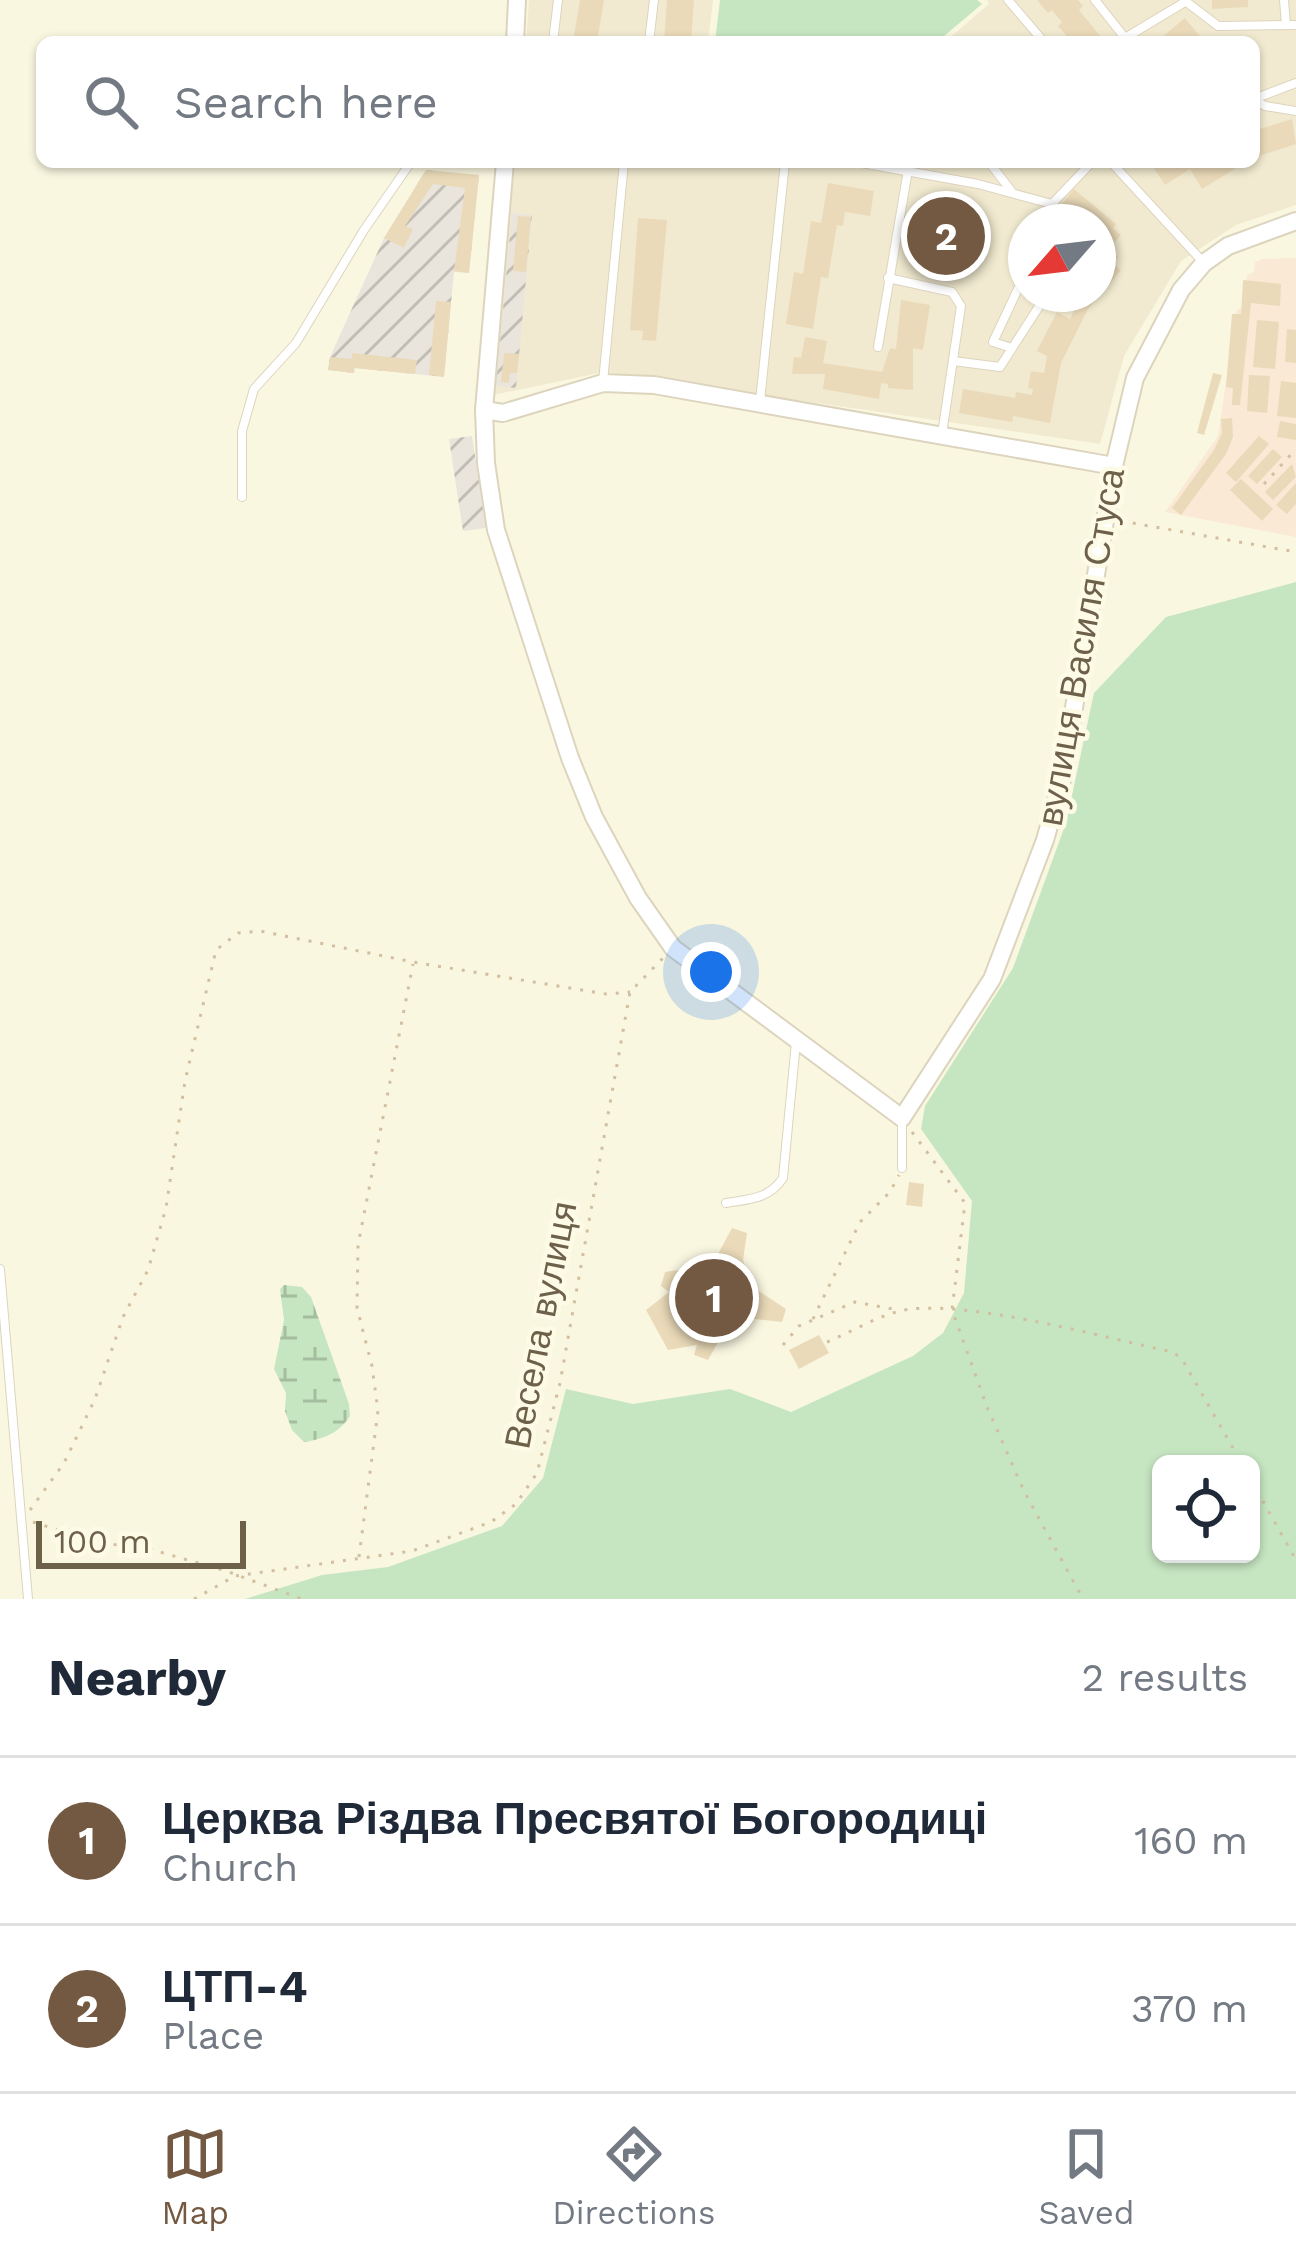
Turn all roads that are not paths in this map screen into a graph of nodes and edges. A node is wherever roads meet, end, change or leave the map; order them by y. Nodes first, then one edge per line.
1 (517, 0) edge
2 (558, 0) edge
3 (654, 0) edge
4 (1008, 0) edge
5 (1095, 0) edge
6 (1284, 0) edge
7 (1185, 1) edge
8 (1291, 25) edge
9 (515, 36) edge
10 (555, 36) edge
11 (650, 36) edge
12 (1039, 36) edge
13 (1123, 36) edge
14 (1128, 36) edge
15 (1296, 83) edge
16 (1260, 97) edge
17 (1260, 103) edge
18 (1296, 111) edge
19 (407, 168) edge
20 (505, 168) edge
21 (623, 168) edge
22 (784, 168) edge
23 (902, 168) edge
24 (994, 168) edge
25 (1087, 168) edge
26 (1117, 168) edge
27 (908, 170) junction
28 (1013, 193) junction
29 (1052, 204) joint
30 (1296, 220) edge
31 (1204, 263) junction
32 (888, 278) junction
33 (1008, 310) edge
34 (1035, 312) edge
35 (878, 346) dead end
36 (1012, 348) junction
37 (953, 362) junction
38 (603, 383) junction
39 (760, 401) junction
40 (484, 410) junction
41 (942, 436) junction
42 (1114, 466) junction
43 (242, 497) dead end
44 (796, 1041) junction
45 (902, 1118) junction
46 (902, 1168) road end
47 (726, 1203) dead end
48 (0, 1269) edge
49 (28, 1599) edge

1 - 9 street
2 - 10 lane
3 - 11 lane
4 - 12 lane
5 - 13 lane
6 - 8 lane
7 - 8 lane
7 - 14 lane
15 - 16 lane
17 - 18 lane
19 - 43 lane
20 - 40 street
21 - 38 lane
22 - 39 lane
23 - 27 lane
24 - 28 lane
25 - 29 lane
26 - 31 lane
27 - 28 lane
27 - 32 lane
28 - 29 lane
30 - 31 street, вулиця Василя Стуса
31 - 42 street, вулиця Василя Стуса
32 - 35 lane
32 - 37 lane
33 - 36 lane
34 - 36 lane
36 - 37 lane
37 - 41 lane
38 - 39 street
38 - 40 street
39 - 41 street
40 - 44 street
41 - 42 street
42 - 45 street, вулиця Василя Стуса
44 - 45 street
44 - 47 lane
45 - 46 lane
48 - 49 lane

